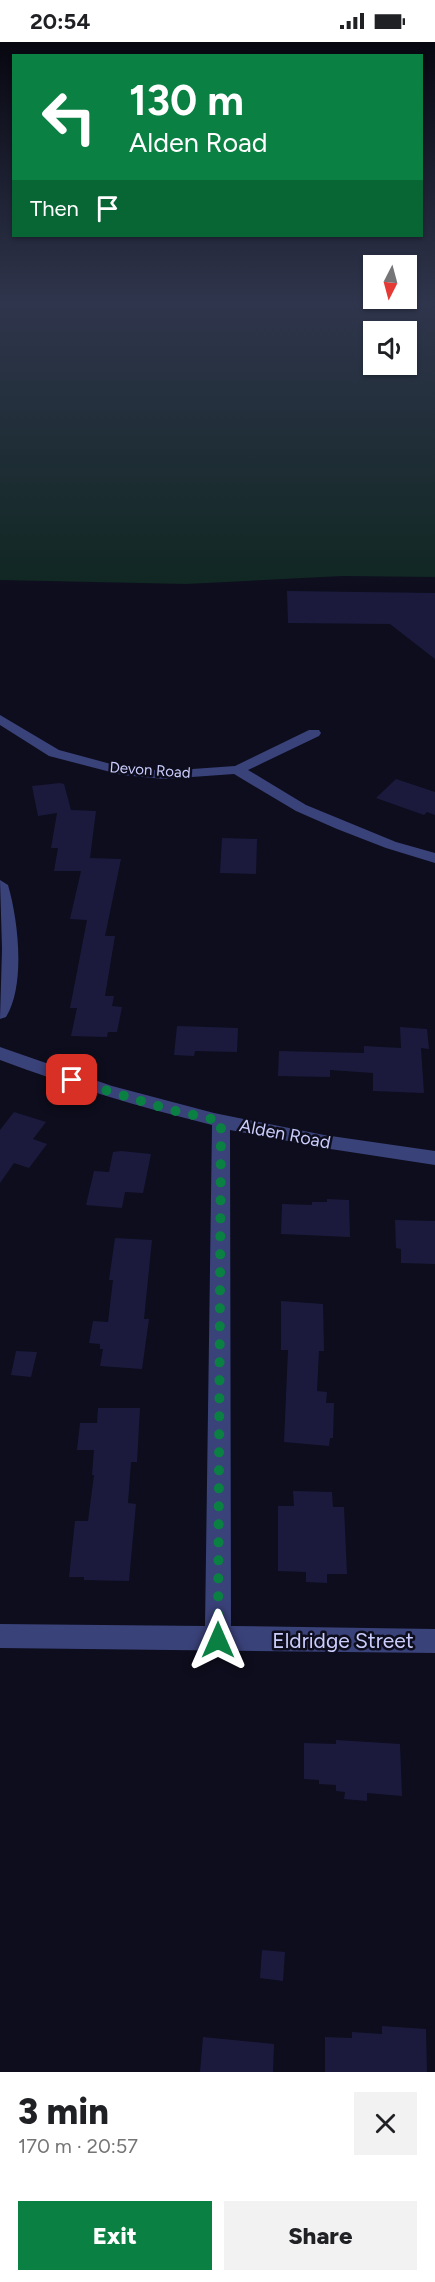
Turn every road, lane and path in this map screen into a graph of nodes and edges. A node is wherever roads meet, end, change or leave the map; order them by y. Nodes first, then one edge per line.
1 (0, 719) edge
2 (314, 733) dead end
3 (237, 770) junction
4 (435, 858) edge
5 (0, 885) edge
6 (0, 1013) edge
7 (0, 1053) edge
8 (221, 1121) junction
9 (435, 1158) edge
10 (0, 1636) edge
11 (218, 1640) junction
12 (435, 1641) edge

1 - 3 street, Devon Road
2 - 3 street, Devon Road
3 - 4 street
5 - 6 street
7 - 8 street, Alden Road
8 - 9 street, Alden Road
8 - 11 street
10 - 11 street, Eldridge Street
11 - 12 street, Eldridge Street

